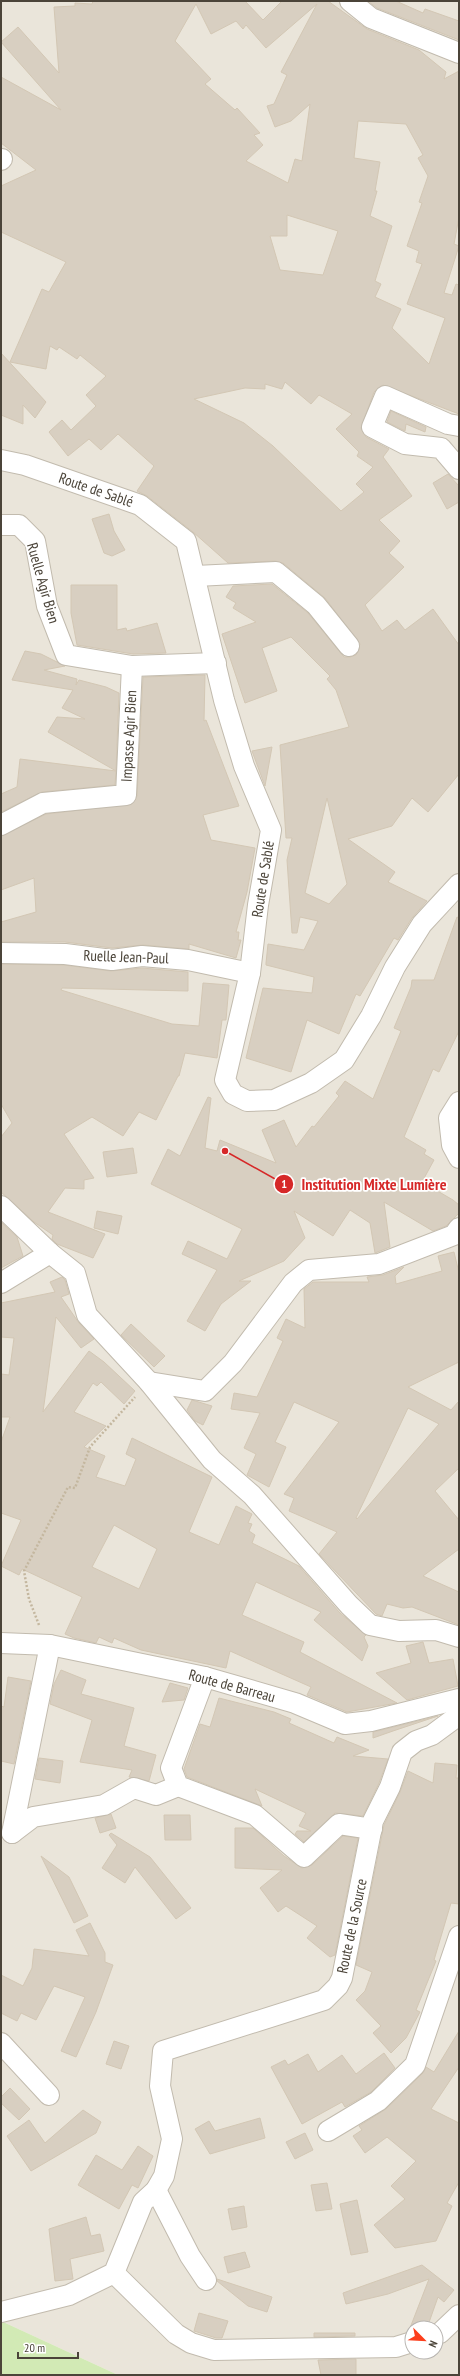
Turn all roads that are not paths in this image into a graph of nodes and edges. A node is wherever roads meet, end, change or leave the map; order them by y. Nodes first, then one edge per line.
1 (350, 1) edge
2 (459, 53) edge
3 (459, 426) edge
4 (1, 460) edge
5 (459, 469) edge
6 (1, 525) edge
7 (196, 576) junction
8 (350, 646) dead end
9 (216, 663) junction
10 (132, 666) junction
11 (1, 825) edge
12 (459, 884) edge
13 (1, 953) edge
14 (250, 973) junction
15 (459, 1102) edge
16 (459, 1158) edge
17 (1, 1206) edge
18 (459, 1228) edge
19 (50, 1253) junction
20 (1, 1283) edge
21 (149, 1382) junction
22 (459, 1636) edge
23 (1, 1643) edge
24 (50, 1645) junction
25 (205, 1677) junction
26 (459, 1700) edge
27 (459, 1715) edge
28 (178, 1786) junction
29 (372, 1829) junction
30 (459, 1936) edge
31 (1, 2043) edge
32 (49, 2095) dead end
33 (328, 2131) dead end
34 (156, 2190) junction
35 (114, 2273) junction
36 (206, 2280) dead end
37 (1, 2312) edge
38 (459, 2316) edge
39 (444, 2329) edge
40 (404, 2344) edge

1 - 2 street
3 - 5 street
4 - 7 street, Route de Sablé
6 - 10 street, Ruelle Agir Bien
7 - 8 street
7 - 9 street, Route de Sablé
9 - 10 street, Ruelle Agir Bien
9 - 14 street, Route de Sablé
10 - 11 street, Impasse Agir Bien
12 - 14 street, Route de Sablé
13 - 14 street, Ruelle Jean-Paul
15 - 16 street
17 - 19 street
18 - 21 street
19 - 20 street
19 - 21 street
21 - 22 street
23 - 24 street, Route de Barreau
24 - 25 street, Route de Barreau
24 - 28 street
25 - 26 street, Route de Barreau
25 - 28 street
27 - 29 street, Route de la Source
28 - 29 street
29 - 34 street, Route de la Source
30 - 33 street
31 - 32 street
34 - 35 street
34 - 36 street
35 - 37 street
35 - 40 street
38 - 39 street

